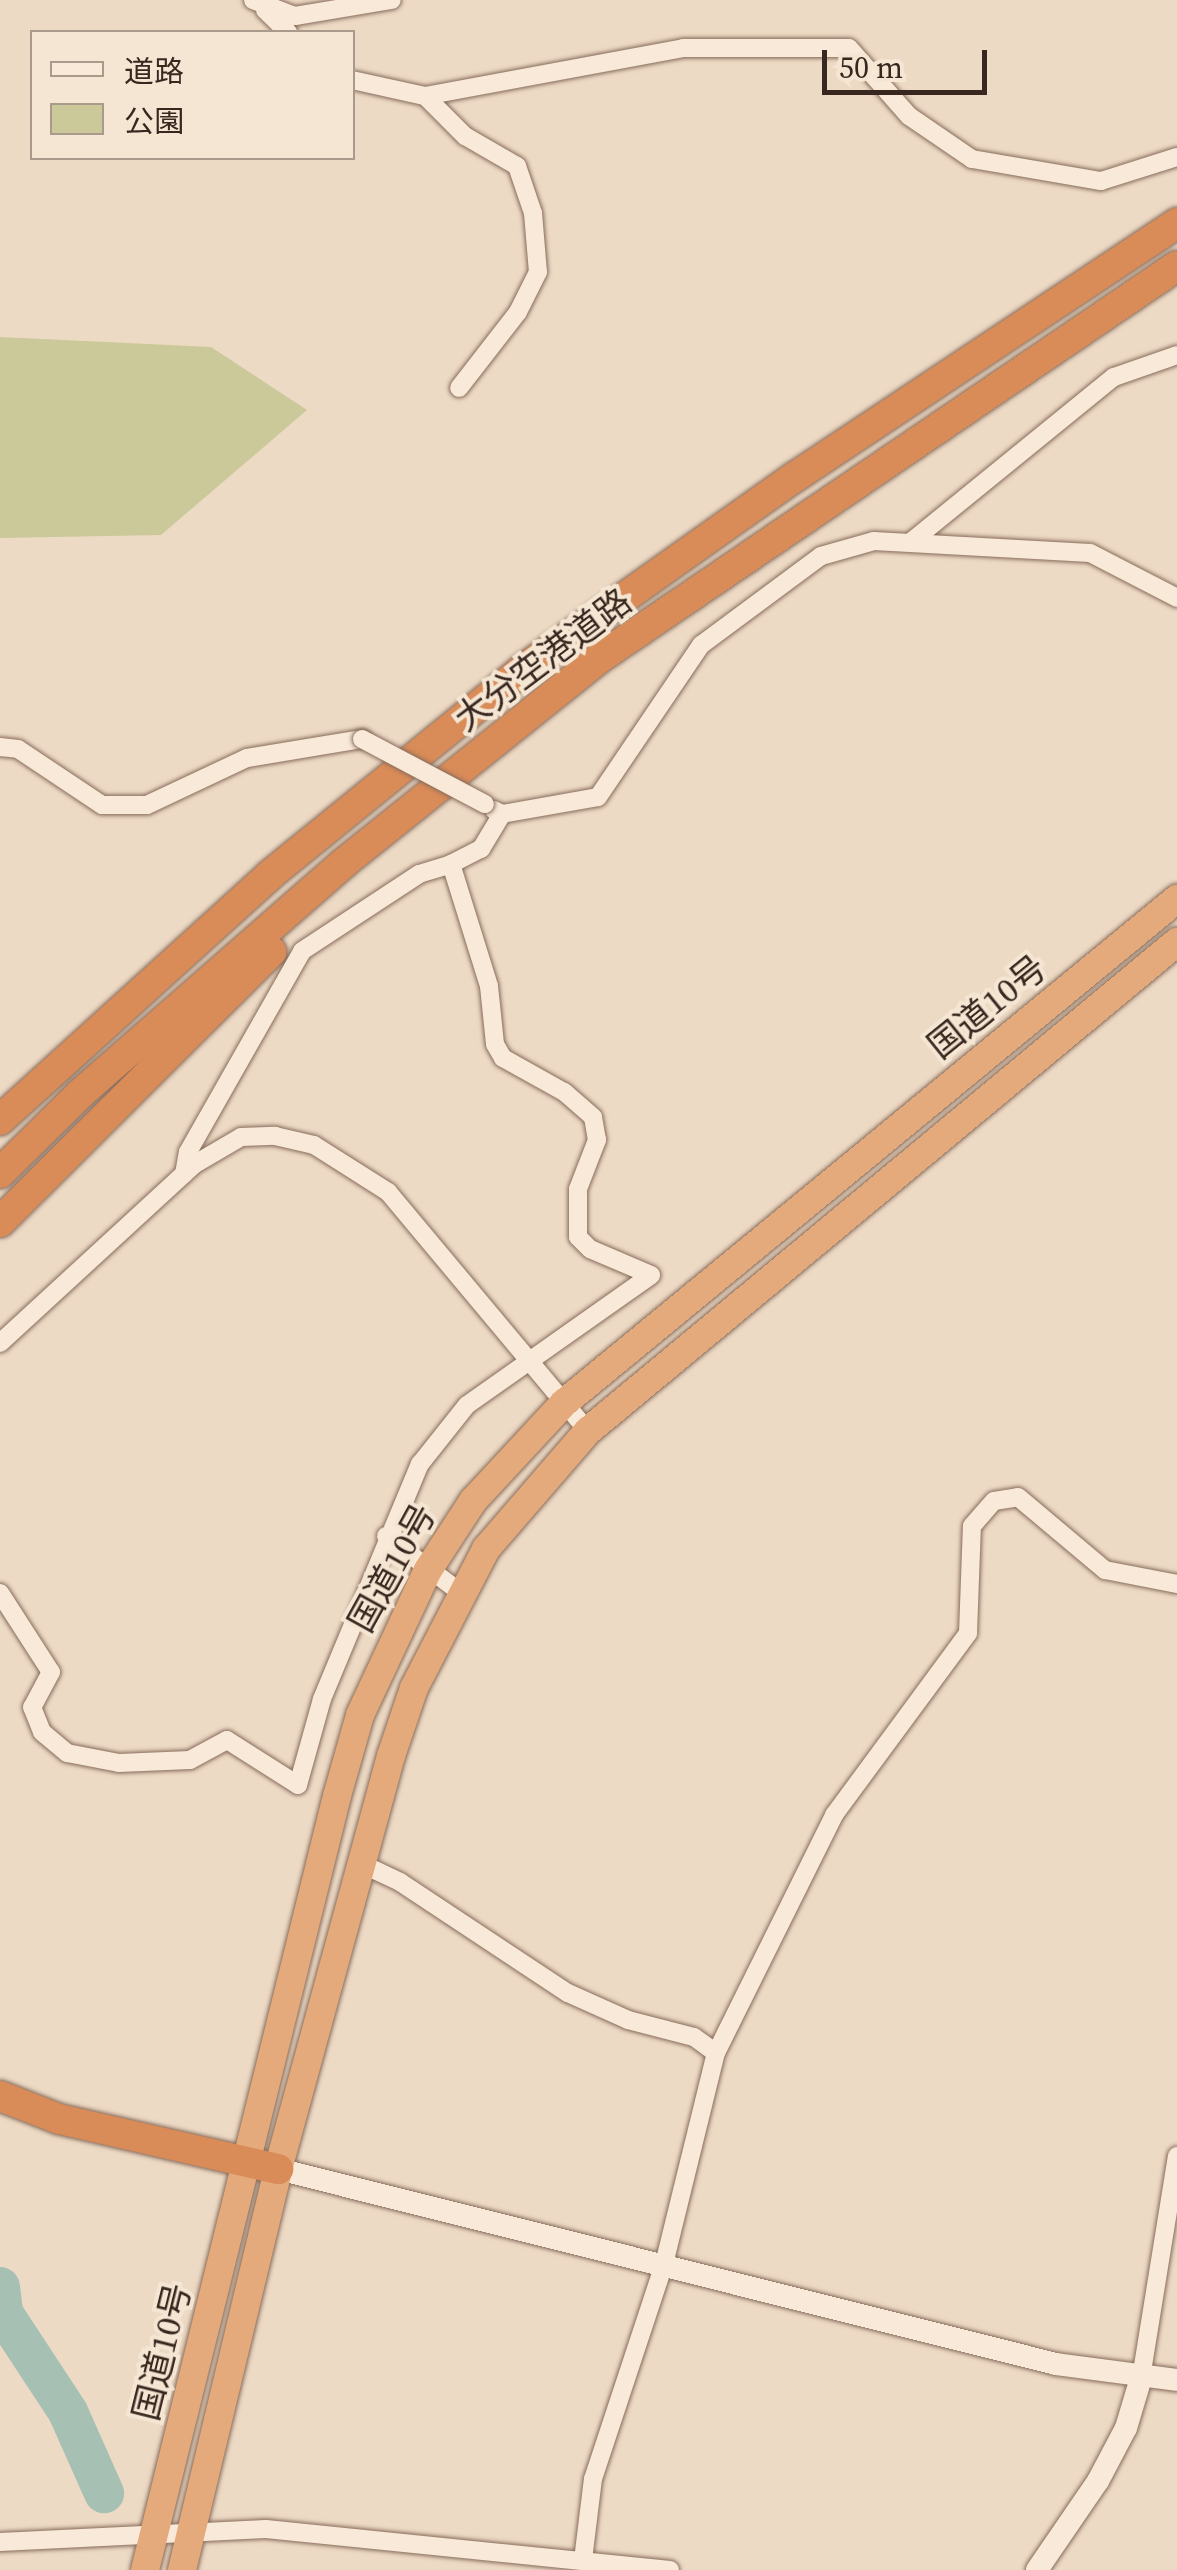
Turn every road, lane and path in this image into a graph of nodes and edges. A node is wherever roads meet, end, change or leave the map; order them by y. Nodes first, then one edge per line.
1 (392, 0) edge
2 (258, 3) edge
3 (286, 30) edge
4 (355, 81) edge
5 (425, 96) junction
6 (1177, 157) edge
7 (1177, 223) edge
8 (1177, 266) edge
9 (1177, 355) edge
10 (459, 388) dead end
11 (912, 541) junction
12 (1177, 598) edge
13 (601, 657) junction
14 (0, 747) edge
15 (502, 814) junction
16 (451, 864) junction
17 (1177, 900) edge
18 (1177, 942) edge
19 (0, 1120) edge
20 (0, 1173) edge
21 (184, 1174) junction
22 (0, 1222) edge
23 (0, 1343) edge
24 (524, 1360) junction
25 (564, 1403) junction
26 (588, 1430) junction
27 (386, 1536) junction
28 (428, 1570) junction
29 (1177, 1584) edge
30 (461, 1593) junction
31 (0, 1594) edge
32 (362, 1864) junction
33 (716, 2053) junction
34 (4, 2091) edge
35 (1177, 2156) edge
36 (263, 2166) junction
37 (664, 2264) junction
38 (1141, 2378) junction
39 (1177, 2380) edge
40 (192, 2532) junction
41 (154, 2534) junction
42 (0, 2542) edge
43 (583, 2560) junction
44 (145, 2570) edge
45 (182, 2570) edge
46 (670, 2570) edge
47 (1037, 2570) edge

1 - 2 street
2 - 3 street
4 - 5 street
5 - 6 street
5 - 10 street
7 - 19 highway, 大分空港道路
8 - 13 highway, 大分空港道路
9 - 11 street
11 - 12 street
11 - 15 street
13 - 20 highway, 大分空港道路
13 - 22 highway
14 - 15 street, bridge
15 - 16 street
16 - 21 street
16 - 24 street
17 - 25 highway, 国道10号
18 - 26 highway, 国道10号
21 - 23 street
21 - 24 street
24 - 25 street
24 - 27 street
25 - 26 street
25 - 28 highway, 国道10号
26 - 30 highway, 国道10号
27 - 28 street
27 - 31 street
28 - 30 street
28 - 36 highway, 国道10号
29 - 33 street
30 - 32 highway, 国道10号
32 - 33 street
32 - 36 highway, 国道10号
33 - 37 street
34 - 36 highway
35 - 38 street
36 - 37 street
36 - 40 highway, 国道10号
36 - 41 highway, 国道10号
37 - 38 street
37 - 43 street
38 - 39 street
38 - 47 street
40 - 41 street
40 - 43 street
40 - 45 highway, 国道10号
41 - 42 street
41 - 44 highway, 国道10号
43 - 46 street

